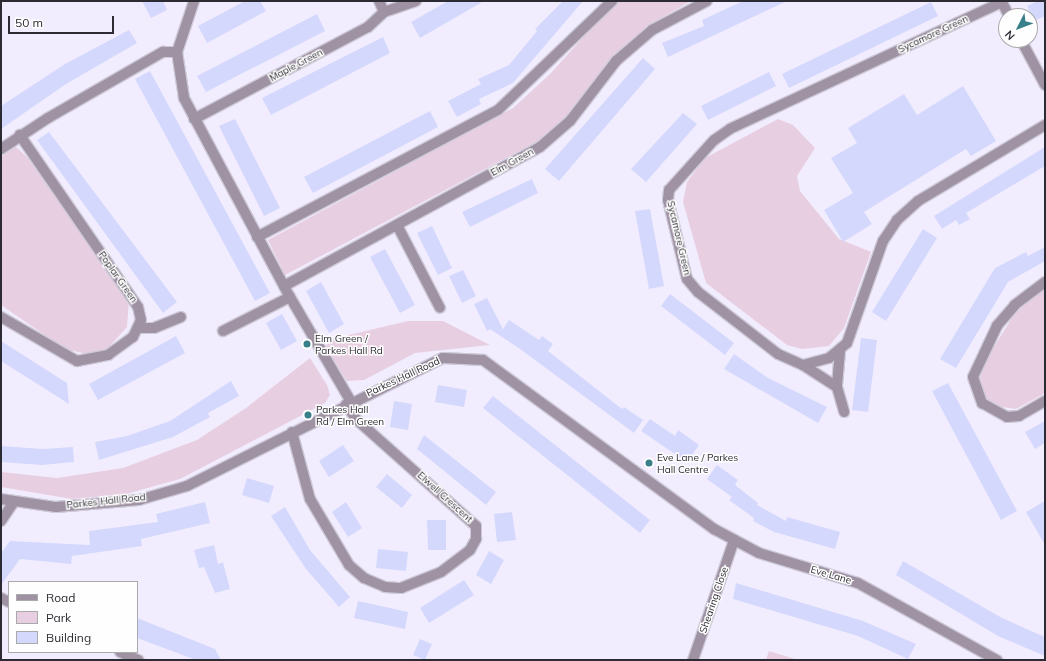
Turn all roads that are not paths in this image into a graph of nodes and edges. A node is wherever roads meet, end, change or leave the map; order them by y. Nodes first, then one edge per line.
1 (194, 1) edge
2 (379, 1) edge
3 (416, 1) edge
4 (612, 1) edge
5 (1002, 1) edge
6 (710, 2) edge
7 (384, 12) junction
8 (1025, 48) edge
9 (177, 52) junction
10 (1045, 85) edge
11 (194, 119) junction
12 (1045, 125) edge
13 (20, 135) junction
14 (1, 149) edge
15 (397, 225) junction
16 (257, 237) junction
17 (1045, 282) edge
18 (284, 286) junction
19 (290, 298) junction
20 (440, 308) dead end
21 (1, 317) edge
22 (181, 317) dead end
23 (140, 328) junction
24 (223, 332) dead end
25 (840, 351) junction
26 (803, 365) junction
27 (837, 387) junction
28 (1045, 401) edge
29 (349, 403) junction
30 (844, 412) dead end
31 (292, 432) junction
32 (665, 493) joint
33 (1, 499) edge
34 (13, 503) junction
35 (1, 522) edge
36 (734, 540) junction
37 (122, 653) edge
38 (138, 660) edge
39 (693, 660) edge
40 (997, 660) edge

1 - 9 street
2 - 7 street
3 - 7 street
4 - 16 street
5 - 26 street, Sycamore Green
6 - 15 street, Elm Green
7 - 11 street, Maple Green
8 - 10 street
9 - 11 street
9 - 13 street
11 - 16 street
12 - 25 street
13 - 14 street
13 - 23 street, Poplar Green
15 - 18 street, Elm Green
15 - 20 street
16 - 18 street
17 - 28 street
18 - 19 street
19 - 24 street
19 - 29 street
21 - 23 street
22 - 23 street
25 - 26 street
25 - 27 street
26 - 27 street, Sycamore Green
27 - 30 street
29 - 31 street, Parkes Hall Road
29 - 31 street, Elwell Crescent
29 - 32 street, Parkes Hall Road
31 - 34 street, Parkes Hall Road
32 - 36 street, Eve Lane
33 - 34 street, Parkes Hall Road
34 - 35 street
36 - 39 street, Shearing Close
36 - 40 street, Eve Lane
37 - 38 street

